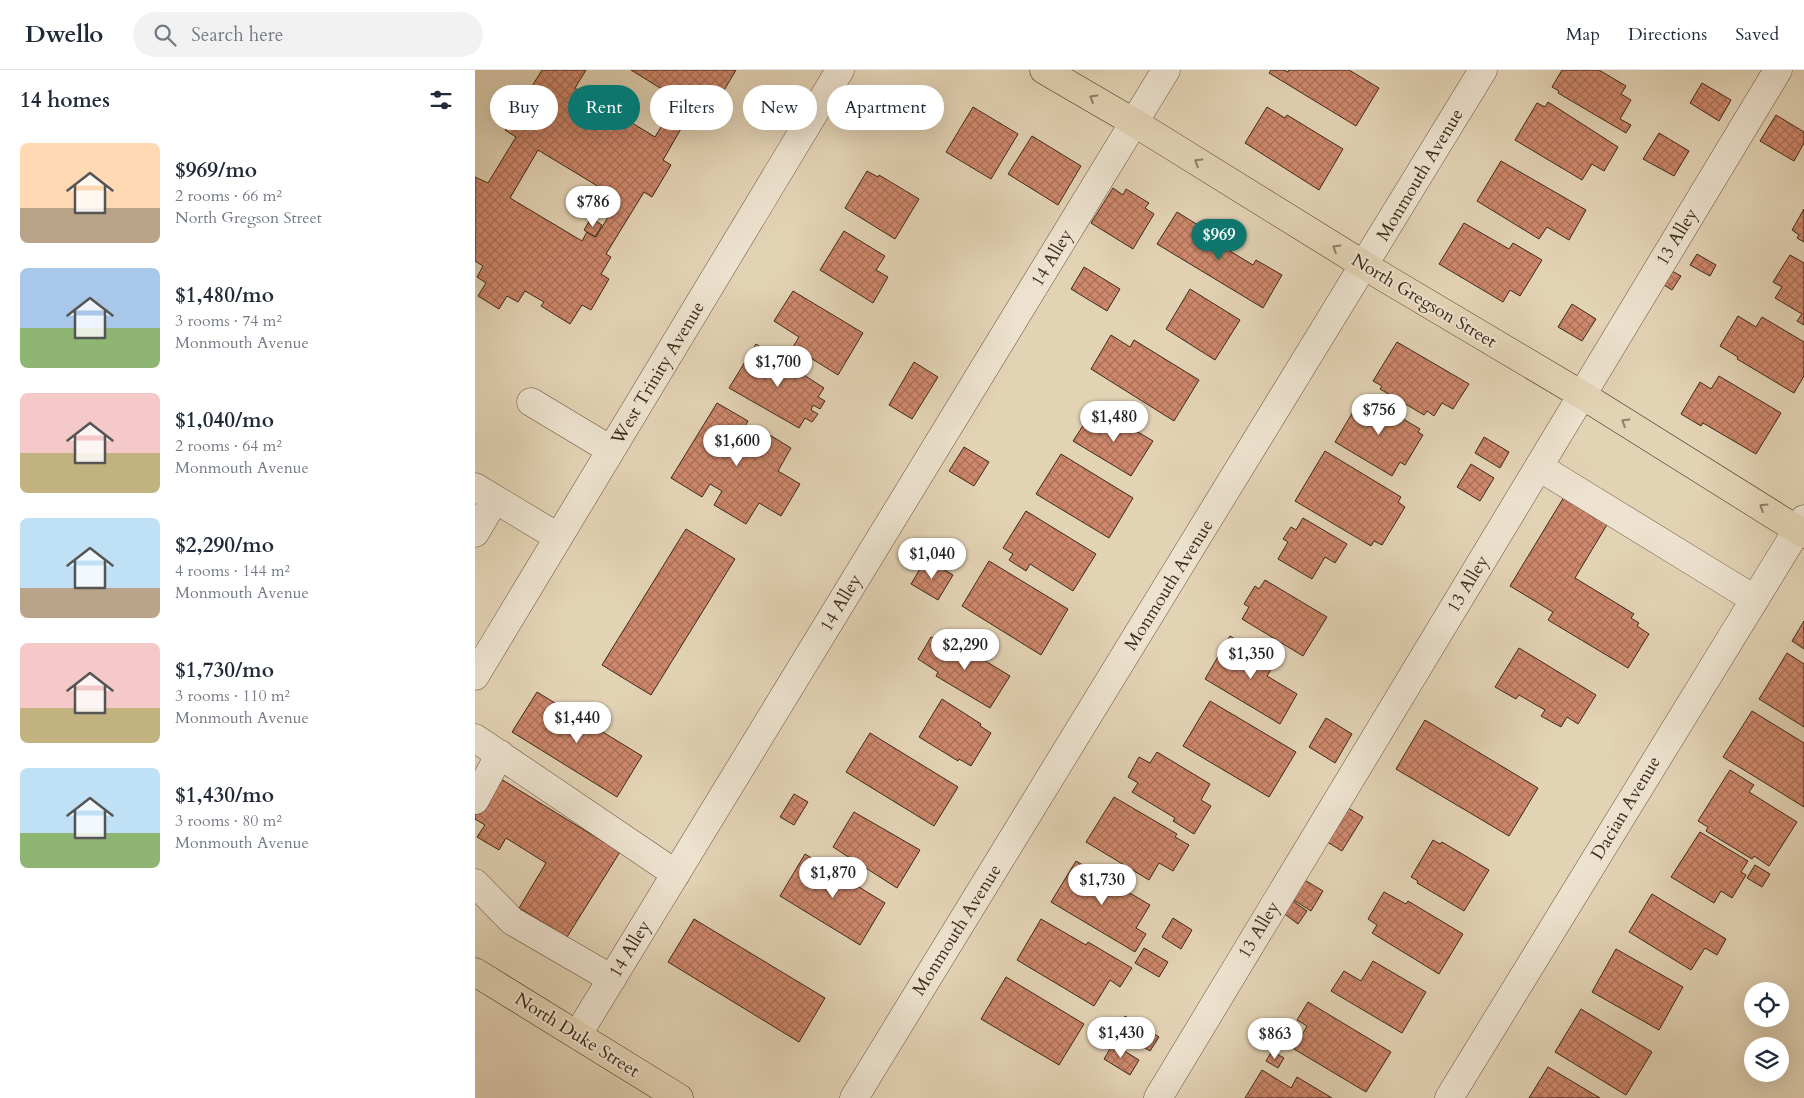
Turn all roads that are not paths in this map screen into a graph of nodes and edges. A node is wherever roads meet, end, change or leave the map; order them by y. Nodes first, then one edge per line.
1 (840, 70) edge
2 (1044, 70) edge
3 (1166, 70) edge
4 (1483, 70) edge
5 (1778, 70) edge
6 (1135, 123) junction
7 (1365, 266) junction
8 (1582, 395) junction
9 (531, 402) dead end
10 (611, 450) junction
11 (1539, 467) junction
12 (485, 493) edge
13 (1802, 527) edge
14 (475, 533) edge
15 (558, 537) junction
16 (1754, 599) junction
17 (475, 676) edge
18 (475, 738) edge
19 (500, 754) junction
20 (475, 800) edge
21 (676, 874) junction
22 (475, 883) edge
23 (475, 972) edge
24 (612, 979) junction
25 (578, 1034) junction
26 (679, 1098) edge
27 (853, 1098) edge
28 (1159, 1098) edge
29 (1449, 1098) edge

1 - 10 street, West Trinity Avenue
6 -> 2 main road, North Gregson Street
3 - 6 street, 14 Alley
4 - 7 street, Monmouth Avenue
5 - 8 street, 13 Alley
7 -> 6 main road, North Gregson Street
6 - 21 street, 14 Alley
7 - 8 main road, North Gregson Street
7 - 27 street, Monmouth Avenue
8 - 11 street, 13 Alley
13 -> 8 main road, North Gregson Street
9 - 10 street
10 - 15 street, West Trinity Avenue
11 - 16 street
11 - 28 street, 13 Alley
12 - 14 street
12 - 15 street
13 - 16 street, Dacian Avenue
15 - 17 street, West Trinity Avenue
16 - 29 street, Dacian Avenue
18 - 19 street
19 - 20 street
19 - 21 street
21 - 24 street, 14 Alley
22 - 24 street
23 - 25 main road, North Duke Street
24 - 25 street, 14 Alley
25 - 26 main road, North Duke Street

